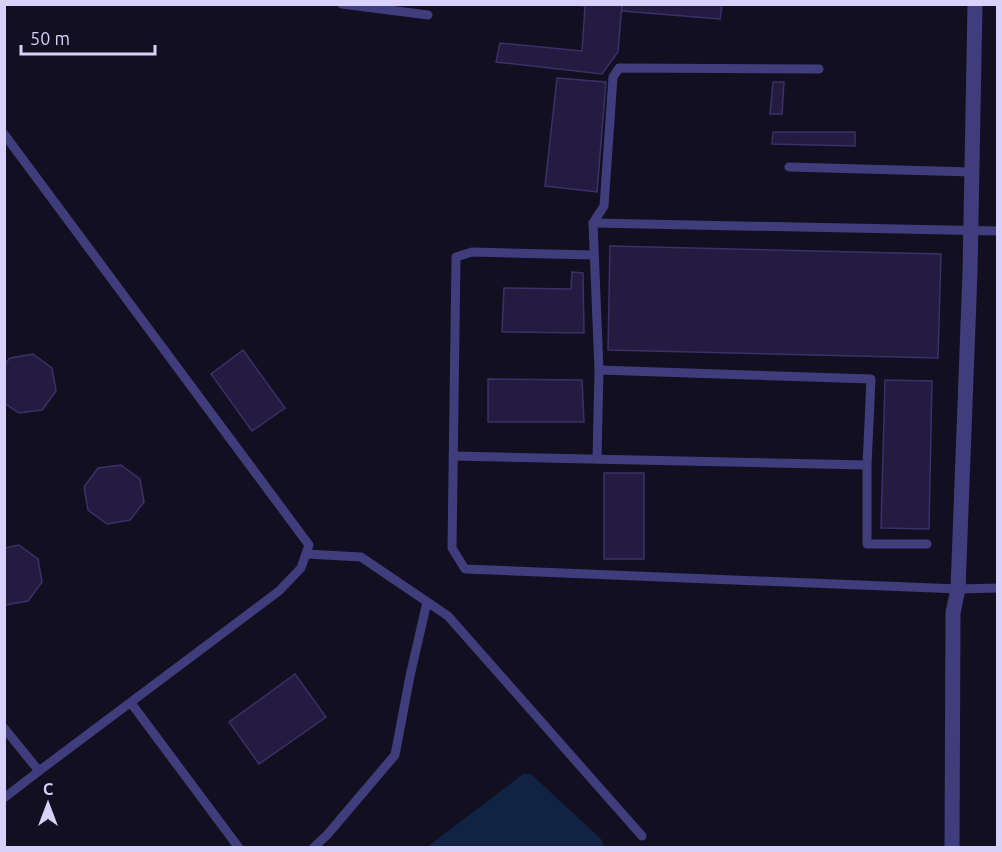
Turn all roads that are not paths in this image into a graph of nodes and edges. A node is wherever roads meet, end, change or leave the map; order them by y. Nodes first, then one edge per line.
1 (342, 4) edge
2 (975, 4) edge
3 (428, 15) dead end
4 (819, 69) dead end
5 (4, 134) edge
6 (789, 167) dead end
7 (972, 172) junction
8 (593, 223) junction
9 (971, 231) junction
10 (998, 231) edge
11 (593, 255) junction
12 (599, 370) junction
13 (453, 456) junction
14 (597, 459) junction
15 (867, 465) junction
16 (927, 544) dead end
17 (306, 554) junction
18 (958, 588) junction
19 (998, 588) edge
20 (428, 602) junction
21 (131, 703) junction
22 (4, 728) edge
23 (39, 771) junction
24 (4, 798) edge
25 (642, 836) dead end
26 (239, 848) edge
27 (313, 848) edge
28 (952, 848) edge

1 - 3 lane
2 - 7 street
4 - 8 lane
5 - 17 lane
6 - 7 lane
7 - 9 street
8 - 9 lane
8 - 11 lane
9 - 10 lane
9 - 18 street
11 - 12 lane
11 - 13 lane
12 - 14 lane
12 - 15 lane
13 - 14 lane
13 - 18 lane
14 - 15 lane
15 - 16 lane
17 - 20 lane
17 - 21 lane
18 - 19 lane
18 - 28 street
20 - 25 lane
20 - 27 lane
21 - 23 lane
21 - 26 lane
22 - 23 lane
23 - 24 lane

